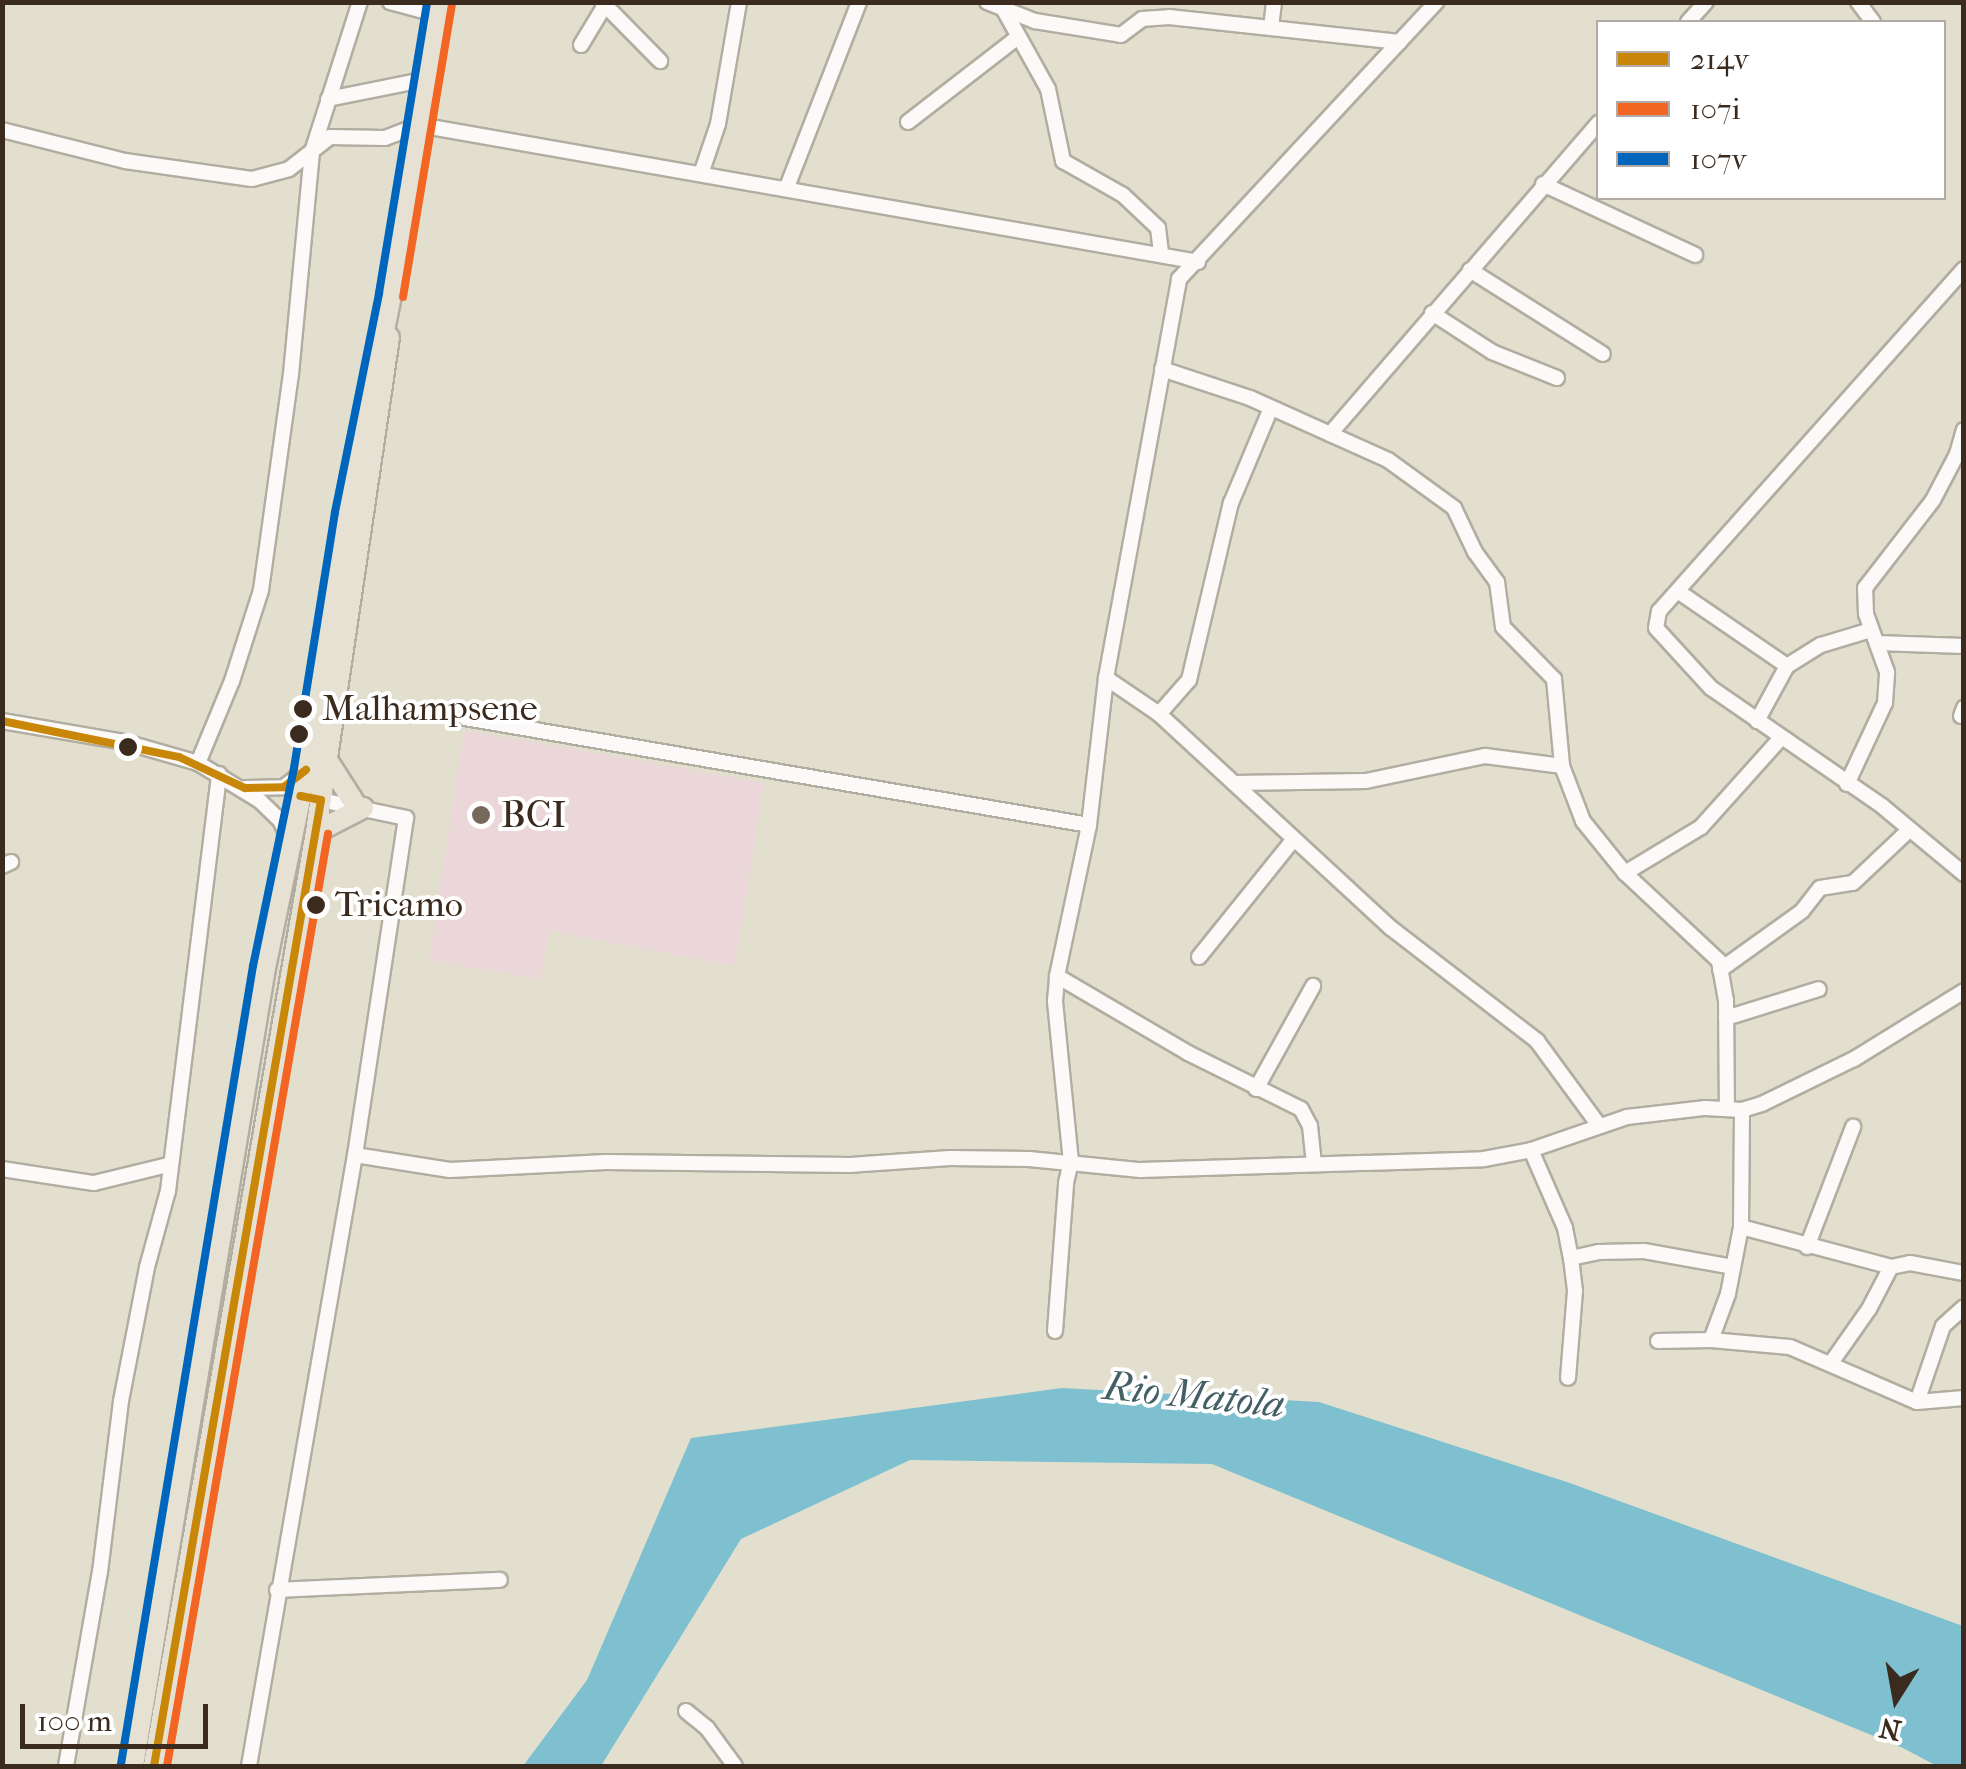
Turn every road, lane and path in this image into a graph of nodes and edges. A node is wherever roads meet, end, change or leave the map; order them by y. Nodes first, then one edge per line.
1 (360, 2) edge
2 (390, 2) edge
3 (739, 2) edge
4 (859, 2) edge
5 (987, 2) edge
6 (1274, 2) edge
7 (1436, 2) edge
8 (605, 3) edge
9 (439, 9) edge
10 (1004, 10) junction
11 (1183, 10) edge
12 (1271, 27) junction
13 (1018, 37) junction
14 (1400, 42) junction
15 (581, 46) dead end
16 (660, 61) dead end
17 (427, 79) junction
18 (328, 99) junction
19 (908, 122) dead end
20 (1596, 125) edge
21 (419, 126) junction
22 (3, 135) edge
23 (312, 152) junction
24 (701, 174) junction
25 (1544, 184) junction
26 (788, 187) junction
27 (1162, 254) junction
28 (1695, 255) dead end
29 (1198, 262) junction
30 (1964, 269) edge
31 (1470, 270) junction
32 (391, 295) junction
33 (1432, 314) junction
34 (1603, 354) dead end
35 (1162, 368) junction
36 (1557, 378) dead end
37 (1271, 408) junction
38 (1964, 430) edge
39 (1330, 434) junction
40 (1679, 592) junction
41 (1874, 636) junction
42 (1964, 646) edge
43 (1787, 666) junction
44 (1106, 678) junction
45 (1159, 714) junction
46 (466, 718) dead end
47 (2, 721) edge
48 (1757, 721) junction
49 (1780, 739) junction
50 (327, 760) junction
51 (198, 763) junction
52 (1562, 766) junction
53 (306, 770) junction
54 (219, 774) junction
55 (1234, 783) junction
56 (1847, 784) junction
57 (245, 788) junction
58 (311, 798) junction
59 (360, 807) junction
60 (1089, 825) junction
61 (1908, 830) junction
62 (316, 832) junction
63 (1294, 840) junction
64 (290, 842) junction
65 (1625, 873) junction
66 (1964, 874) edge
67 (1199, 957) dead end
68 (1720, 970) junction
69 (1057, 976) junction
70 (1313, 986) dead end
71 (1819, 989) dead end
72 (1964, 991) edge
73 (1726, 1018) junction
74 (1256, 1089) junction
75 (1735, 1109) junction
76 (1598, 1124) junction
77 (1854, 1127) dead end
78 (1530, 1150) junction
79 (355, 1155) junction
80 (1071, 1162) junction
81 (1314, 1162) junction
82 (168, 1165) junction
83 (2, 1169) edge
84 (1741, 1227) junction
85 (1807, 1247) junction
86 (1572, 1258) junction
87 (1891, 1267) junction
88 (1732, 1268) junction
89 (1964, 1273) edge
90 (1964, 1307) edge
91 (1055, 1331) dead end
92 (1711, 1340) junction
93 (1658, 1341) dead end
94 (1831, 1363) junction
95 (1568, 1378) dead end
96 (1964, 1398) edge
97 (1918, 1402) junction
98 (500, 1580) dead end
99 (277, 1590) junction
100 (686, 1711) dead end
101 (66, 1766) edge
102 (133, 1766) edge
103 (154, 1766) edge
104 (248, 1766) edge
105 (735, 1766) edge

1 - 18 street
2 - 9 street
3 - 24 street
4 - 26 street
5 - 10 street
6 - 12 street
7 - 14 street
8 - 15 street
8 - 16 street
9 - 17 highway
10 - 11 street
10 - 13 street
11 - 12 street
12 - 14 street
13 - 19 street
13 - 27 street
14 - 29 street
17 - 18 street
17 - 21 highway
18 - 23 street
20 - 25 street
21 - 23 street
21 - 24 street
21 - 32 highway
22 - 23 street
23 - 51 street
24 - 26 street
25 - 28 street
25 - 31 street
26 - 27 street
27 - 29 street
29 - 35 street
30 - 40 street
31 - 33 street
31 - 34 street
32 - 50 highway
32 - 53 highway
33 - 36 street
33 - 39 street
35 - 37 street
35 - 44 street
37 - 39 street
37 - 45 street
38 - 41 street
39 - 52 street
40 - 43 street
40 - 48 street
41 - 42 street
41 - 43 street
41 - 56 street
43 - 48 street
44 - 45 street
44 - 60 street
45 - 55 street
46 - 60 street
47 - 51 street
48 - 49 street
49 - 56 street
49 - 65 street
50 - 58 highway
50 - 59 highway
51 - 54 street
52 - 55 street
52 - 65 street
53 - 57 street
53 - 58 highway
54 - 57 street
54 - 82 street
55 - 63 street
56 - 61 street
57 - 64 street
58 - 59 street
58 - 62 highway
58 - 64 highway
59 - 62 highway
59 - 79 street
60 - 69 street
61 - 66 street
61 - 68 street
62 - 103 highway
63 - 67 street
63 - 76 street
64 - 102 highway
65 - 68 street
68 - 73 street
69 - 74 street
69 - 80 street
70 - 74 street
71 - 73 street
72 - 75 street
73 - 75 street
74 - 81 street
75 - 76 street
75 - 84 street
76 - 78 street
77 - 85 street
78 - 81 street
78 - 86 street
79 - 80 street
79 - 99 street
80 - 81 street
80 - 91 street
82 - 83 street
82 - 101 street
84 - 85 street
84 - 88 street
85 - 87 street
86 - 88 street
86 - 95 street
87 - 89 street
87 - 94 street
88 - 92 street
90 - 97 street
92 - 93 street
92 - 94 street
94 - 97 street
96 - 97 street
98 - 99 street
99 - 104 street
100 - 105 street

